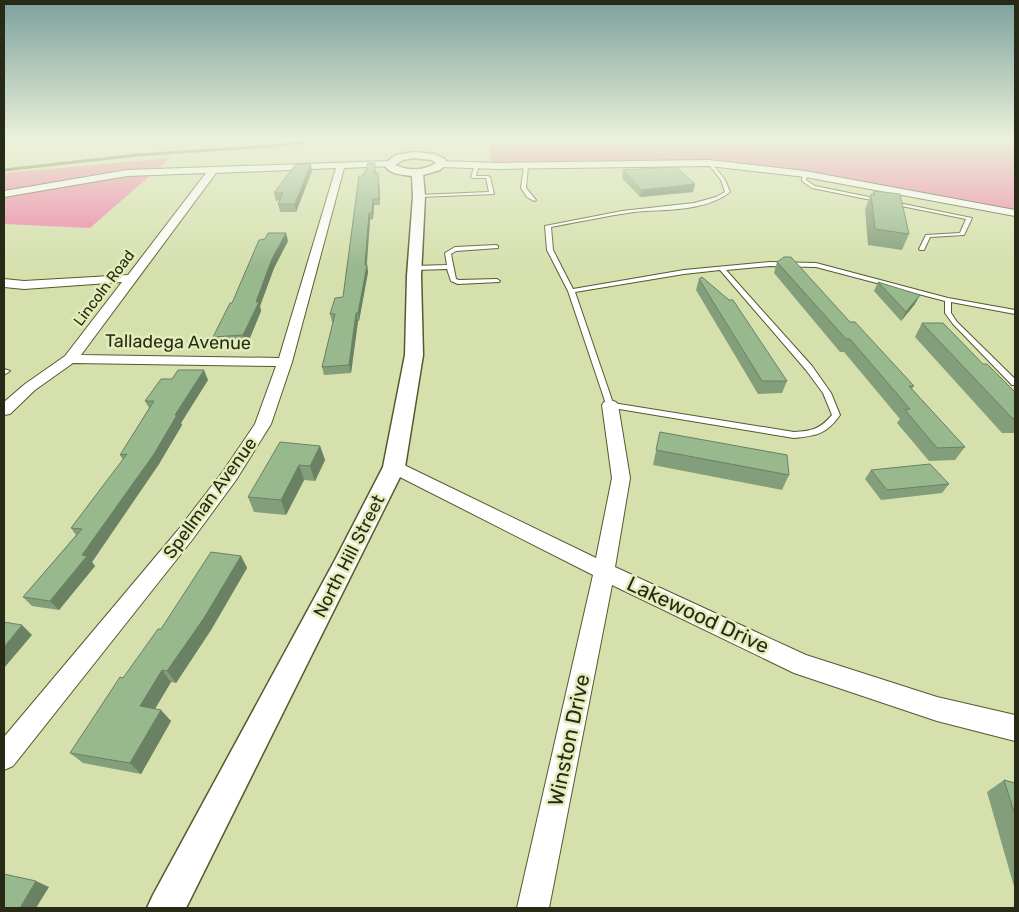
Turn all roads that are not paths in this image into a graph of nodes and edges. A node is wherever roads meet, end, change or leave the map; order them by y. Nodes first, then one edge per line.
1 (71, 183) edge
2 (204, 183) edge
3 (336, 183) edge
4 (416, 183) edge
5 (460, 183) edge
6 (489, 183) edge
7 (522, 183) edge
8 (723, 183) edge
9 (807, 183) edge
10 (852, 183) edge
11 (4, 194) edge
12 (534, 200) dead end
13 (974, 205) junction
14 (1015, 213) edge
15 (969, 218) junction
16 (496, 247) dead end
17 (922, 250) dead end
18 (450, 267) junction
19 (414, 268) junction
20 (723, 270) junction
21 (132, 278) junction
22 (497, 281) dead end
23 (6, 286) edge
24 (571, 291) junction
25 (948, 300) junction
26 (1015, 312) edge
27 (70, 359) junction
28 (285, 362) junction
29 (1015, 384) edge
30 (610, 405) junction
31 (4, 410) edge
32 (394, 467) junction
33 (604, 571) junction
34 (1015, 728) edge
35 (4, 757) edge
36 (166, 908) edge
37 (533, 908) edge

1 - 11 street
2 - 21 street, Lincoln Road
3 - 28 street, Spellman Avenue
4 - 19 street, North Hill Street
5 - 6 lane
7 - 12 lane
8 - 24 lane
9 - 15 lane
10 - 13 street
13 - 14 street
13 - 15 lane
15 - 17 lane
16 - 18 lane
18 - 19 lane
18 - 22 lane
19 - 32 street, North Hill Street
20 - 24 lane
20 - 25 lane
20 - 30 lane
21 - 23 street
21 - 27 street, Lincoln Road
24 - 30 lane
25 - 26 lane
25 - 29 lane
27 - 28 street, Talladega Avenue
27 - 31 street, Lincoln Road
28 - 35 street, Spellman Avenue
30 - 33 street, Winston Drive
32 - 33 street, Lakewood Drive
32 - 36 street, North Hill Street
33 - 34 street, Lakewood Drive
33 - 37 street, Winston Drive

